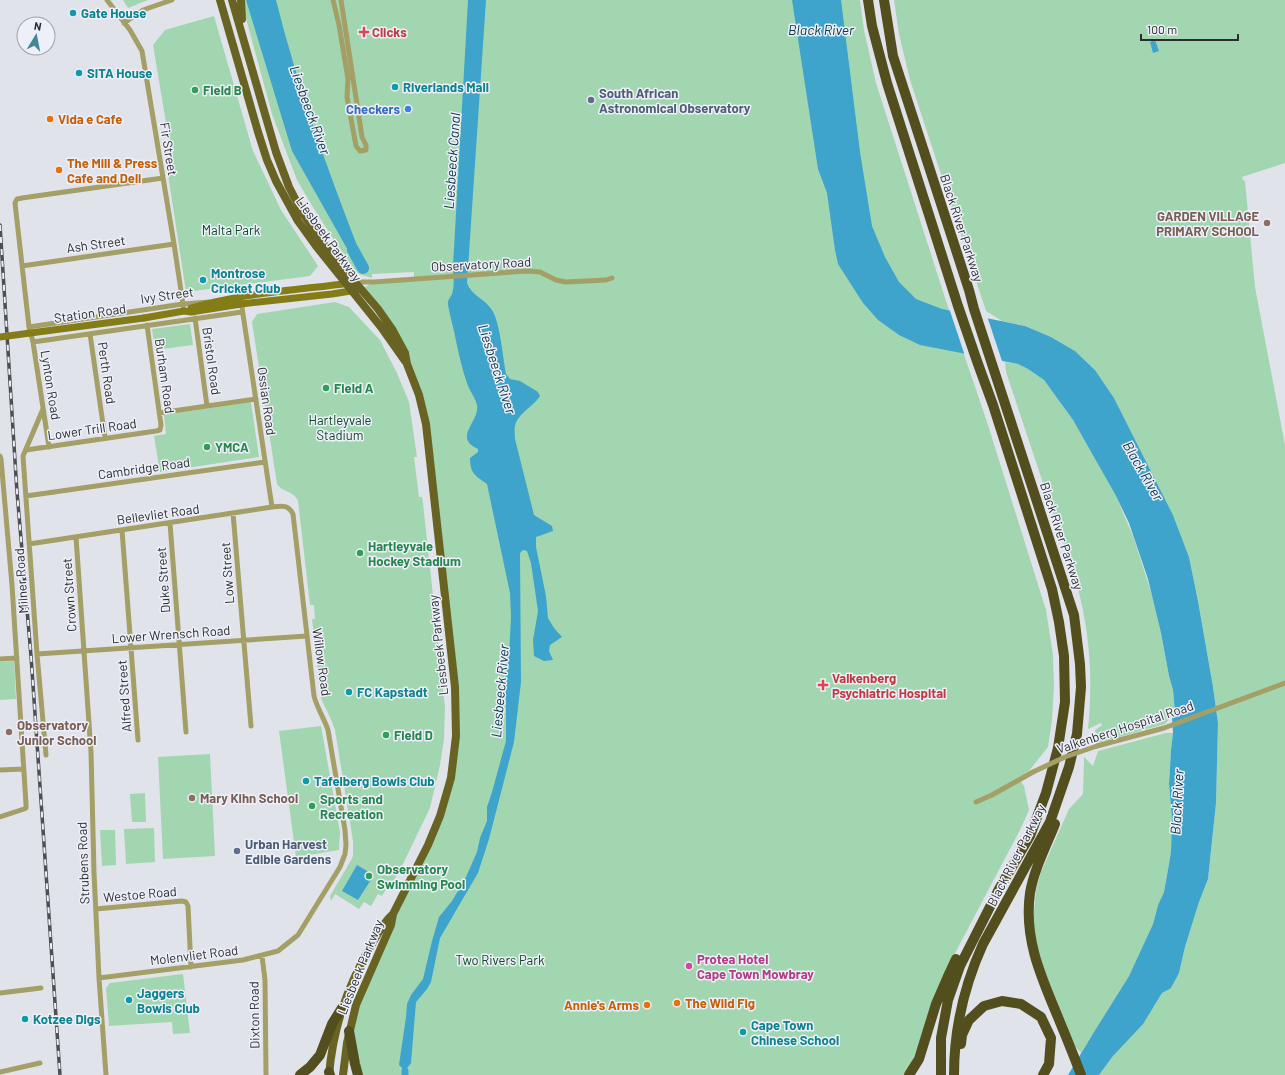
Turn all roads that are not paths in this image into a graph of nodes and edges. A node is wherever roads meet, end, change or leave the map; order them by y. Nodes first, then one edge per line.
1 (107, 0) edge
2 (172, 0) edge
3 (220, 0) edge
4 (232, 0) edge
5 (241, 0) edge
6 (333, 0) edge
7 (341, 0) edge
8 (868, 0) edge
9 (884, 0) edge
10 (124, 23) junction
11 (243, 34) junction
12 (163, 178) junction
13 (174, 244) junction
14 (22, 266) junction
15 (612, 278) dead end
16 (355, 282) junction
17 (374, 282) junction
18 (345, 284) junction
19 (361, 289) junction
20 (352, 292) junction
21 (240, 300) junction
22 (212, 302) junction
23 (183, 304) junction
24 (184, 312) junction
25 (242, 312) junction
26 (195, 318) junction
27 (147, 325) junction
28 (29, 327) junction
29 (90, 334) junction
30 (0, 337) edge
31 (33, 342) junction
32 (407, 364) junction
33 (256, 399) junction
34 (207, 406) junction
35 (43, 408) junction
36 (159, 414) junction
37 (160, 430) joint
38 (105, 438) junction
39 (49, 447) junction
40 (26, 450) junction
41 (0, 456) edge
42 (265, 462) junction
43 (26, 496) junction
44 (272, 507) junction
45 (289, 508) joint
46 (233, 513) junction
47 (170, 523) junction
48 (122, 530) junction
49 (76, 536) junction
50 (29, 544) junction
51 (307, 636) junction
52 (243, 640) junction
53 (179, 644) junction
54 (131, 648) junction
55 (84, 651) junction
56 (37, 654) junction
57 (16, 658) junction
58 (0, 659) edge
59 (1285, 683) edge
60 (251, 726) dead end
61 (186, 732) dead end
62 (1077, 734) junction
63 (138, 740) dead end
64 (46, 756) dead end
65 (23, 768) junction
66 (0, 770) edge
67 (976, 802) dead end
68 (0, 817) edge
69 (999, 889) junction
70 (96, 909) junction
71 (393, 914) junction
72 (288, 944) joint
73 (262, 956) junction
74 (191, 966) junction
75 (99, 978) junction
76 (41, 988) dead end
77 (0, 993) edge
78 (342, 1008) junction
79 (349, 1031) junction
80 (40, 1063) dead end
81 (0, 1072) edge
82 (266, 1074) dead end
83 (329, 1074) edge
84 (106, 1075) edge
85 (300, 1075) edge
86 (343, 1075) edge
87 (358, 1075) edge
88 (909, 1075) edge
89 (941, 1075) edge
90 (954, 1075) edge
91 (959, 1075) edge
92 (1043, 1075) edge
93 (1081, 1075) edge

1 - 10 street, Fir Street
2 - 10 street
3 - 18 main road, Liesbeek Parkway
4 - 11 main road, Liesbeek Parkway
5 - 11 main road
6 - 7 street
8 - 69 highway, Black River Parkway
9 - 62 highway, Black River Parkway
10 - 12 street, Fir Street
11 - 16 main road, Liesbeek Parkway
12 - 13 street, Fir Street
12 - 14 street, Lynton Road
13 - 14 street, Ash Street
13 - 23 street, Fir Street
14 - 28 street, Lynton Road
15 - 17 street, Observatory Road
16 - 17 street, Observatory Road
16 - 18 main road, Station Road
16 - 19 main road, Liesbeek Parkway
17 - 19 street, Observatory Road
18 - 20 main road, Liesbeek Parkway
18 - 21 main road, Station Road
19 - 20 main road, Station Road
19 - 32 main road, Liesbeek Parkway
20 - 21 main road, Station Road
20 - 32 main road, Liesbeek Parkway
21 - 22 main road, Station Road
21 - 24 main road, Station Road
21 - 25 street, Ossian Road
22 - 23 street, Ivy Street
22 - 24 main road, Station Road
23 - 24 street, Fir Street
23 - 28 street, Ivy Street
24 - 30 main road, Station Road, bridge
25 - 26 street
25 - 33 street, Ossian Road
26 - 27 street
26 - 34 street, Bristol Road
27 - 29 street
27 - 36 street, Burham Road
28 - 31 street, Lynton Road
29 - 31 street
29 - 38 street, Perth Road
31 - 35 street, Lynton Road
32 - 71 main road, Liesbeek Parkway
33 - 34 street
33 - 42 street, Ossian Road
34 - 36 street
35 - 39 street, Lynton Road
35 - 40 street, Milner Road
36 - 37 street, Burham Road
37 - 38 street, Lower Trill Road
38 - 39 street, Lower Trill Road
39 - 40 street, Lower Trill Road
40 - 43 street, Milner Road
41 - 57 street
42 - 43 street, Cambridge Road
42 - 44 street, Ossian Road
43 - 50 street, Milner Road
44 - 45 street, Bellevliet Road
44 - 46 street, Bellevliet Road
45 - 51 street, Willow Road
46 - 47 street, Bellevliet Road
46 - 52 street, Low Street
47 - 48 street, Bellevliet Road
47 - 53 street, Duke Street
48 - 49 street, Bellevliet Road
48 - 54 street, Alfred Street
49 - 50 street, Bellevliet Road
49 - 55 street, Crown Street
50 - 56 street, Milner Road
51 - 52 street, Lower Wrensch Road
51 - 72 street, Willow Road
52 - 53 street, Lower Wrensch Road
52 - 60 street, Low Street
53 - 54 street, Lower Wrensch Road
53 - 61 street, Duke Street
54 - 55 street, Lower Wrensch Road
54 - 63 street, Alfred Street
55 - 56 street, Lower Wrensch Road
55 - 70 street, Strubens Road
56 - 64 street, Milner Road
57 - 58 street
57 - 65 street
59 - 67 street, Valkenberg Hospital Road, bridge
62 - 90 highway, Black River Parkway
62 - 93 highway
65 - 66 street
65 - 68 street
69 - 88 highway
69 - 89 highway, Black River Parkway
70 - 74 street, Westoe Road
70 - 75 street, Strubens Road
71 - 78 main road, Liesbeek Parkway
71 - 79 main road, Liesbeek Parkway
72 - 73 street, Molenvliet Road
73 - 74 street, Molenvliet Road
73 - 82 street, Dixton Road
74 - 75 street, Molenvliet Road
75 - 84 street, Strubens Road
76 - 77 street
78 - 83 main road, Liesbeek Parkway
78 - 85 highway
79 - 86 main road, Liesbeek Parkway
79 - 87 highway
80 - 81 street
91 - 92 highway

